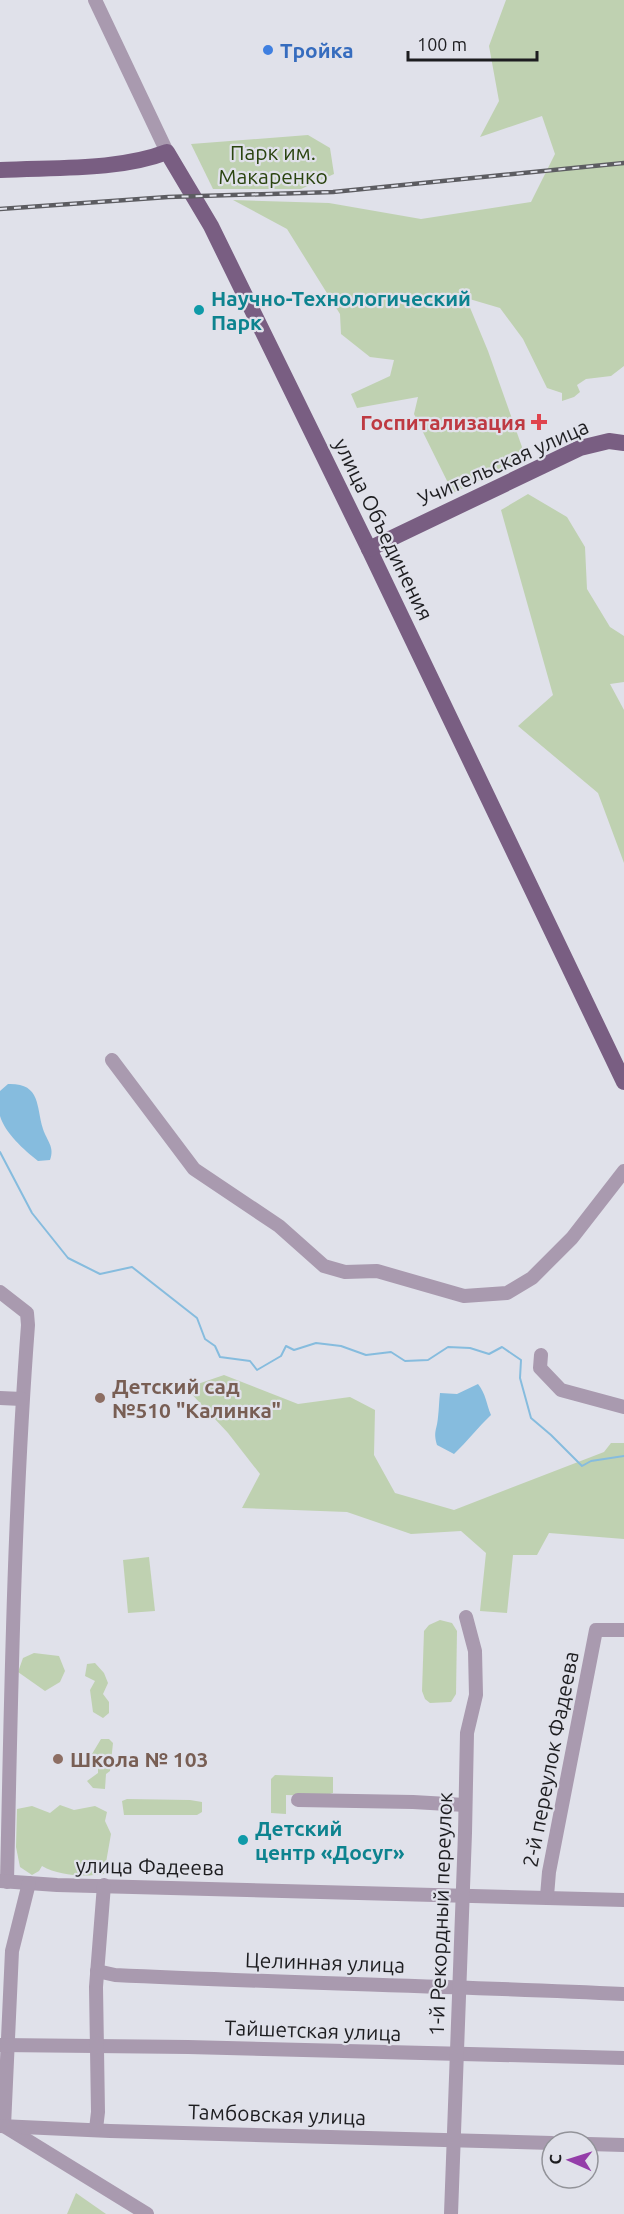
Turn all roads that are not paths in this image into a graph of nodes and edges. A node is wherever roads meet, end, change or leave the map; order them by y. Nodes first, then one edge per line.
1 (95, 0) edge
2 (166, 152) junction
3 (0, 170) edge
4 (624, 443) edge
5 (369, 549) junction
6 (112, 1060) dead end
7 (624, 1082) edge
8 (624, 1171) edge
9 (0, 1292) edge
10 (541, 1355) dead end
11 (0, 1398) edge
12 (22, 1399) junction
13 (624, 1407) edge
14 (466, 1617) dead end
15 (624, 1630) edge
16 (6, 1637) edge
17 (298, 1800) dead end
18 (465, 1805) junction
19 (3, 1881) edge
20 (29, 1883) junction
21 (104, 1885) junction
22 (463, 1895) junction
23 (547, 1896) junction
24 (624, 1900) edge
25 (98, 1971) junction
26 (5, 1972) edge
27 (458, 1986) junction
28 (624, 1994) edge
29 (97, 2045) junction
30 (4, 2046) edge
31 (456, 2055) junction
32 (624, 2058) edge
33 (2, 2126) edge
34 (96, 2129) junction
35 (454, 2140) junction
36 (540, 2143) edge
37 (600, 2144) edge
38 (624, 2145) edge
39 (147, 2214) edge
40 (451, 2214) edge

1 - 2 street, улица Объединения
2 - 3 main road
2 - 5 main road, улица Объединения
4 - 5 main road, Учительская улица
5 - 7 main road, улица Объединения
6 - 8 street
9 - 12 street
10 - 13 street
11 - 12 street
12 - 16 street
14 - 18 street, 1-й Рекордный переулок
15 - 23 street, 2-й переулок Фадеева
16 - 19 street
17 - 18 street
18 - 22 street, 1-й Рекордный переулок
19 - 20 street, улица Фадеева
20 - 21 street, улица Фадеева
20 - 26 street
21 - 22 street, улица Фадеева
21 - 25 street
22 - 23 street, улица Фадеева
22 - 27 street, 1-й Рекордный переулок
23 - 24 street, улица Фадеева
25 - 27 street, Целинная улица
25 - 29 street
26 - 30 street
27 - 28 street, Целинная улица
27 - 31 street, 1-й Рекордный переулок
29 - 30 street, Тайшетская улица
29 - 31 street, Тайшетская улица
29 - 34 street
30 - 33 street
31 - 32 street, Тайшетская улица
31 - 35 street, 1-й Рекордный переулок
33 - 34 street, Тамбовская улица
33 - 39 street
34 - 35 street, Тамбовская улица
35 - 36 street, Тамбовская улица
35 - 40 street, 1-й Рекордный переулок
37 - 38 street

